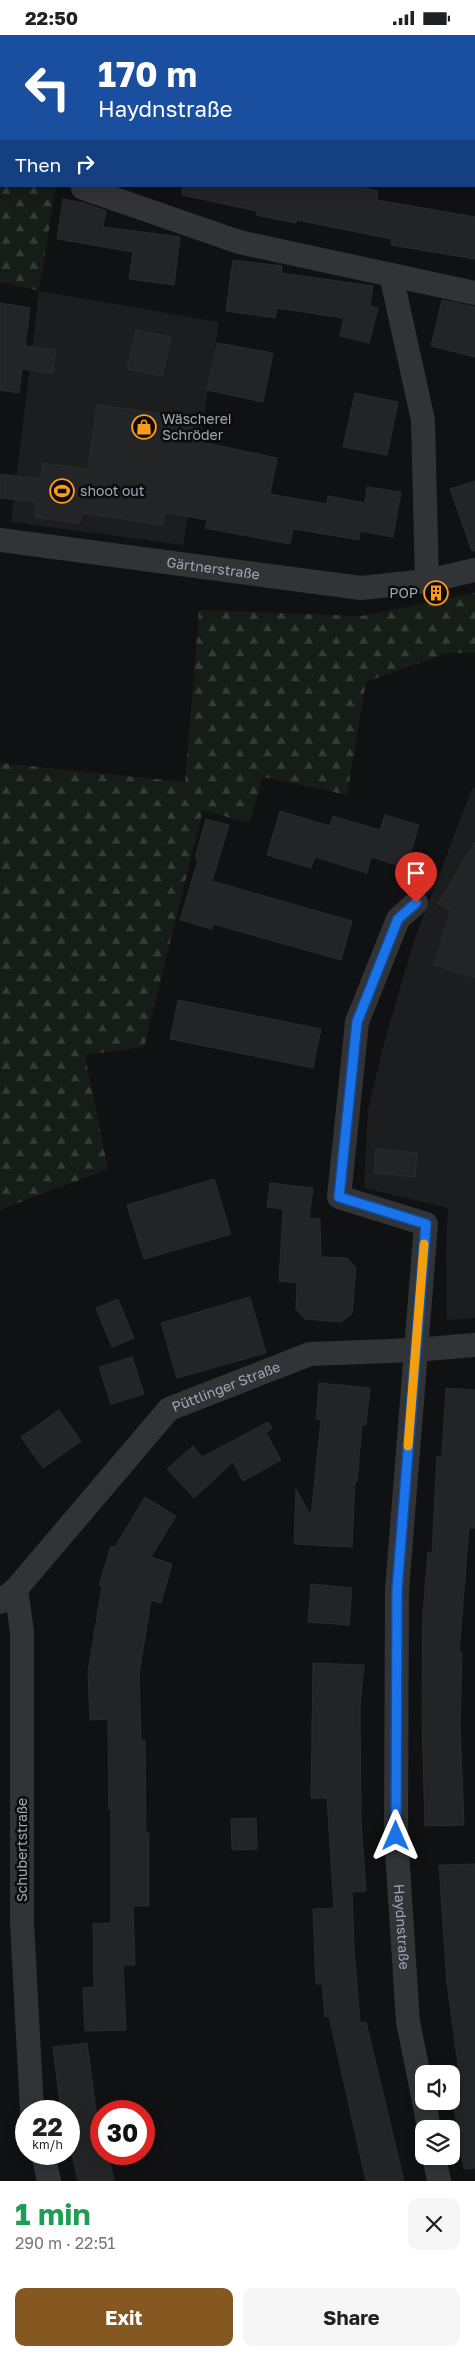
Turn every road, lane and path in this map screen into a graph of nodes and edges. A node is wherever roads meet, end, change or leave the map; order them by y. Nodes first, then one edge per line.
1 (84, 188) dead end
2 (391, 275) junction
3 (475, 293) edge
4 (0, 540) edge
5 (475, 570) edge
6 (427, 581) junction
7 (416, 903) dead end
8 (475, 1345) edge
9 (415, 1350) junction
10 (8, 1595) edge
11 (417, 2065) edge
12 (31, 2100) edge
13 (45, 2165) edge
14 (436, 2165) edge
15 (49, 2181) edge
16 (439, 2181) edge

1 - 2 street
2 - 3 street
2 - 6 street
4 - 6 street, Gärtnerstraße
5 - 6 street, Gärtnerstraße
7 - 9 street, Haydnstraße
8 - 9 street, Püttlinger Straße
9 - 10 street, Püttlinger Straße
9 - 11 street, Haydnstraße
10 - 12 street, Schubertstraße
13 - 15 street
14 - 16 street

